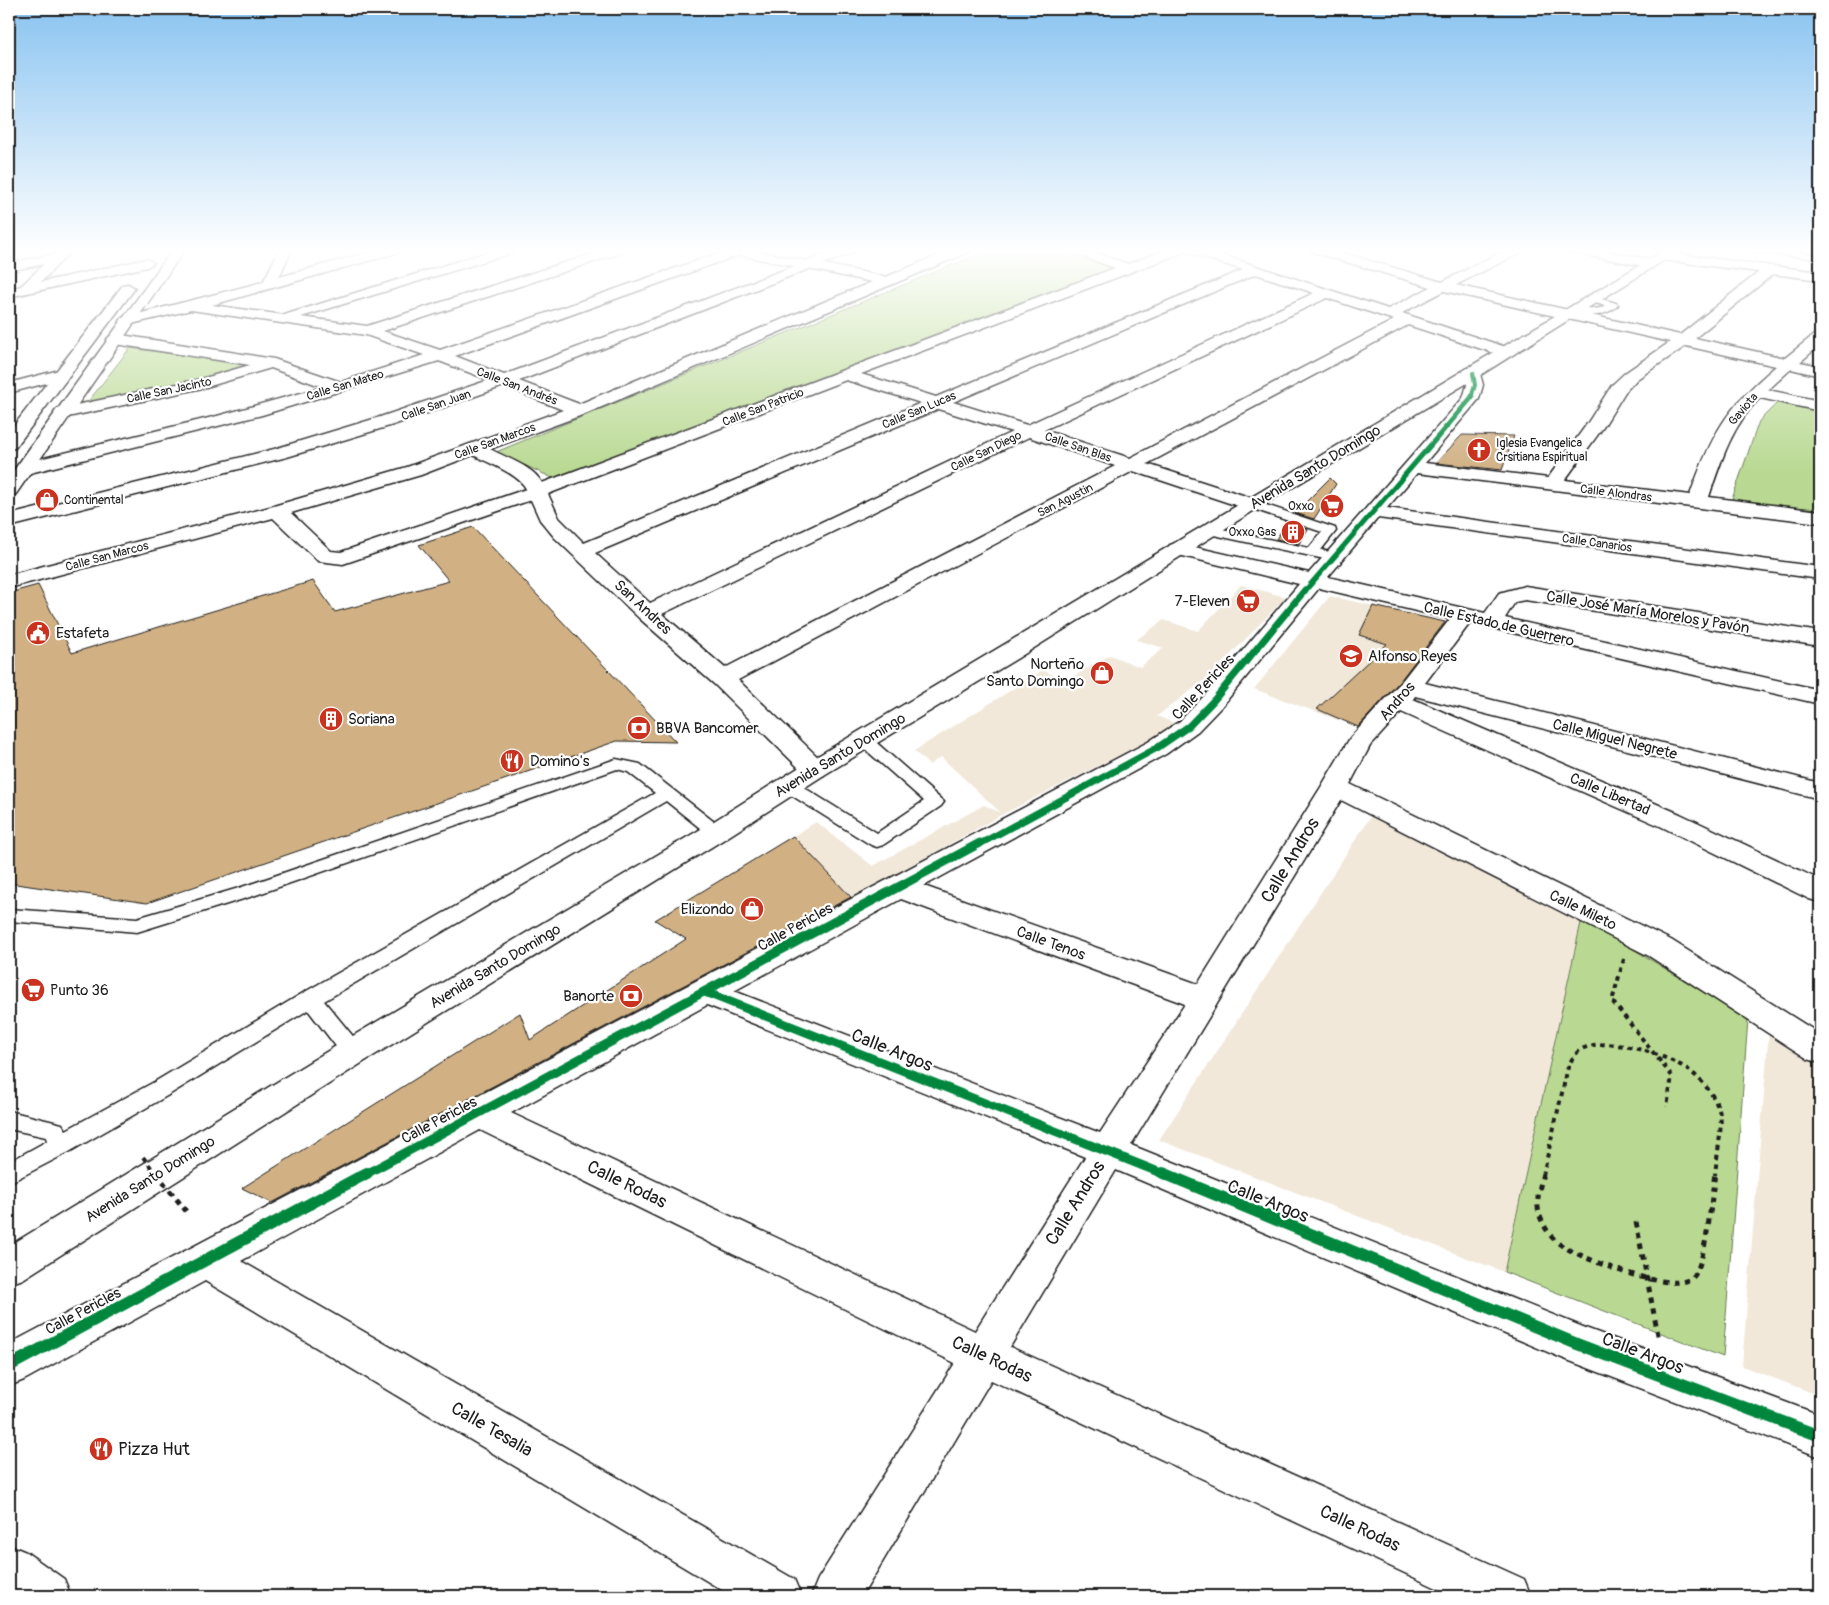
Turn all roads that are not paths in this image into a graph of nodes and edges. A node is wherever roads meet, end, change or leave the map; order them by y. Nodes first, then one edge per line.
1 (101, 324) edge
2 (125, 324) edge
3 (317, 324) edge
4 (390, 324) edge
5 (526, 324) edge
6 (654, 324) edge
7 (784, 324) edge
8 (980, 324) edge
9 (1126, 324) edge
10 (1259, 324) edge
11 (1399, 324) edge
12 (1418, 324) edge
13 (1550, 324) edge
14 (1629, 324) edge
15 (1703, 324) edge
16 (368, 331) junction
17 (1820, 338) edge
18 (115, 339) junction
19 (1682, 341) junction
20 (1506, 352) junction
21 (439, 355) junction
22 (274, 364) junction
23 (1790, 364) junction
24 (1820, 371) edge
25 (1473, 373) junction
26 (63, 374) junction
27 (846, 375) junction
28 (504, 382) junction
29 (340, 387) junction
30 (9, 388) edge
31 (1757, 392) junction
32 (937, 403) junction
33 (1820, 406) edge
34 (579, 410) junction
35 (63, 413) junction
36 (1028, 430) junction
37 (9, 444) edge
38 (475, 449) junction
39 (1133, 466) junction
40 (1413, 467) junction
41 (26, 468) junction
42 (1553, 484) junction
43 (9, 489) edge
44 (538, 491) junction
45 (1697, 503) junction
46 (1252, 504) junction
47 (277, 511) junction
48 (1374, 512) junction
49 (1820, 517) edge
50 (9, 521) edge
51 (1209, 530) junction
52 (1177, 549) junction
53 (582, 551) junction
54 (1328, 552) junction
55 (1820, 573) edge
56 (9, 582) edge
57 (647, 613) junction
58 (1463, 617) junction
59 (1492, 622) junction
60 (1820, 639) edge
61 (723, 679) junction
62 (1403, 694) junction
63 (1820, 697) edge
64 (864, 740) junction
65 (815, 769) junction
66 (789, 786) junction
67 (1335, 787) junction
68 (1820, 791) edge
69 (666, 794) junction
70 (716, 832) junction
71 (897, 887) junction
72 (1820, 892) edge
73 (9, 915) edge
74 (705, 992) junction
75 (310, 998) junction
76 (1205, 999) junction
77 (1820, 1050) edge
78 (353, 1052) junction
79 (480, 1114) junction
80 (9, 1120) edge
81 (61, 1144) junction
82 (1108, 1151) junction
83 (9, 1173) edge
84 (207, 1261) junction
85 (9, 1267) edge
86 (982, 1354) junction
87 (9, 1366) edge
88 (1820, 1436) edge
89 (9, 1569) edge
90 (47, 1596) edge
91 (777, 1596) edge
92 (835, 1596) edge
93 (1507, 1596) edge

1 - 26 street
2 - 18 street
3 - 16 street, Calle San Andrés
4 - 16 street
5 - 21 street, Calle San Mateo
6 - 28 street, Calle San Juan
7 - 34 street, Calle San Marcos
8 - 27 street, Calle San Patricio
9 - 32 street, Calle San Lucas
10 - 36 street, Calle San Diego
11 - 39 street, San Agustin
12 - 20 street
13 - 20 street, Avenida Santo Domingo
14 - 19 street
15 - 19 street
16 - 21 street, Calle San Andrés
17 - 23 street, Gaviota
18 - 22 street
18 - 35 street
19 - 23 street
19 - 42 street
20 - 25 street, Avenida Santo Domingo
21 - 28 street, Calle San Andrés
21 - 29 street, Calle San Mateo
22 - 29 street
22 - 35 street, Calle San Jacinto
23 - 24 street
23 - 31 street, Gaviota
25 - 40 street, Calle Pericles
25 - 46 street, Avenida Santo Domingo
26 - 30 street
26 - 37 street
27 - 32 street, Calle San Blas
27 - 44 street, Calle San Patricio
28 - 34 street, Calle San Andrés
28 - 50 street, Calle San Juan
29 - 41 street, Calle San Mateo
31 - 33 street
31 - 45 street, Gaviota
32 - 36 street, Calle San Blas
32 - 53 street, Calle San Lucas
34 - 38 street, Calle San Marcos
35 - 41 street
36 - 39 street, Calle San Blas
36 - 57 street, Calle San Diego
38 - 44 street, San Andres
38 - 47 street, Calle San Marcos
39 - 46 street, Calle San Blas
39 - 61 street, San Agustin
40 - 42 street, Calle Alondras
40 - 48 street, Calle Pericles
41 - 43 street
42 - 45 street, Calle Alondras
44 - 47 street, Calle San Patricio
44 - 53 street, San Andres
45 - 49 street, Calle Alondras
46 - 51 street, Avenida Santo Domingo
46 - 54 lane
47 - 56 street, Calle San Marcos
48 - 54 street, Calle Pericles
48 - 55 street, Calle Canarios
51 - 52 street, Avenida Santo Domingo
51 - 54 lane
52 - 54 street, Calle Estado de Guerrero
52 - 64 street, Avenida Santo Domingo
53 - 57 street, San Andres
54 - 58 street, Calle Estado de Guerrero
54 - 71 street, Calle Pericles
57 - 61 street, San Andres
58 - 59 street, Calle Estado de Guerrero
58 - 62 street, Andros
59 - 60 street, Calle José María Morelos y Pavón
59 - 63 street, Calle Estado de Guerrero
61 - 65 street, San Andres
62 - 67 street, Andros
62 - 68 street, Calle Miguel Negrete
62 - 72 street, Calle Libertad
64 - 65 street, Avenida Santo Domingo
64 - 66 lane
65 - 66 street, Avenida Santo Domingo
66 - 70 street, Avenida Santo Domingo
67 - 76 street, Calle Andros
67 - 77 street, Calle Mileto
69 - 70 lane
69 - 73 lane
69 - 75 lane
70 - 78 street, Avenida Santo Domingo
71 - 74 street, Calle Pericles
71 - 76 street, Calle Tenos
74 - 79 street, Calle Pericles
74 - 82 street, Calle Argos
75 - 78 lane
75 - 81 lane
76 - 82 street, Calle Andros
78 - 85 street, Avenida Santo Domingo
79 - 84 street, Calle Pericles
79 - 86 street, Calle Rodas
80 - 81 lane
81 - 83 lane
82 - 86 street, Calle Andros
82 - 88 street, Calle Argos
84 - 87 street, Calle Pericles
84 - 91 street, Calle Tesalia
86 - 92 street, Calle Andros
86 - 93 street, Calle Rodas
89 - 90 street

